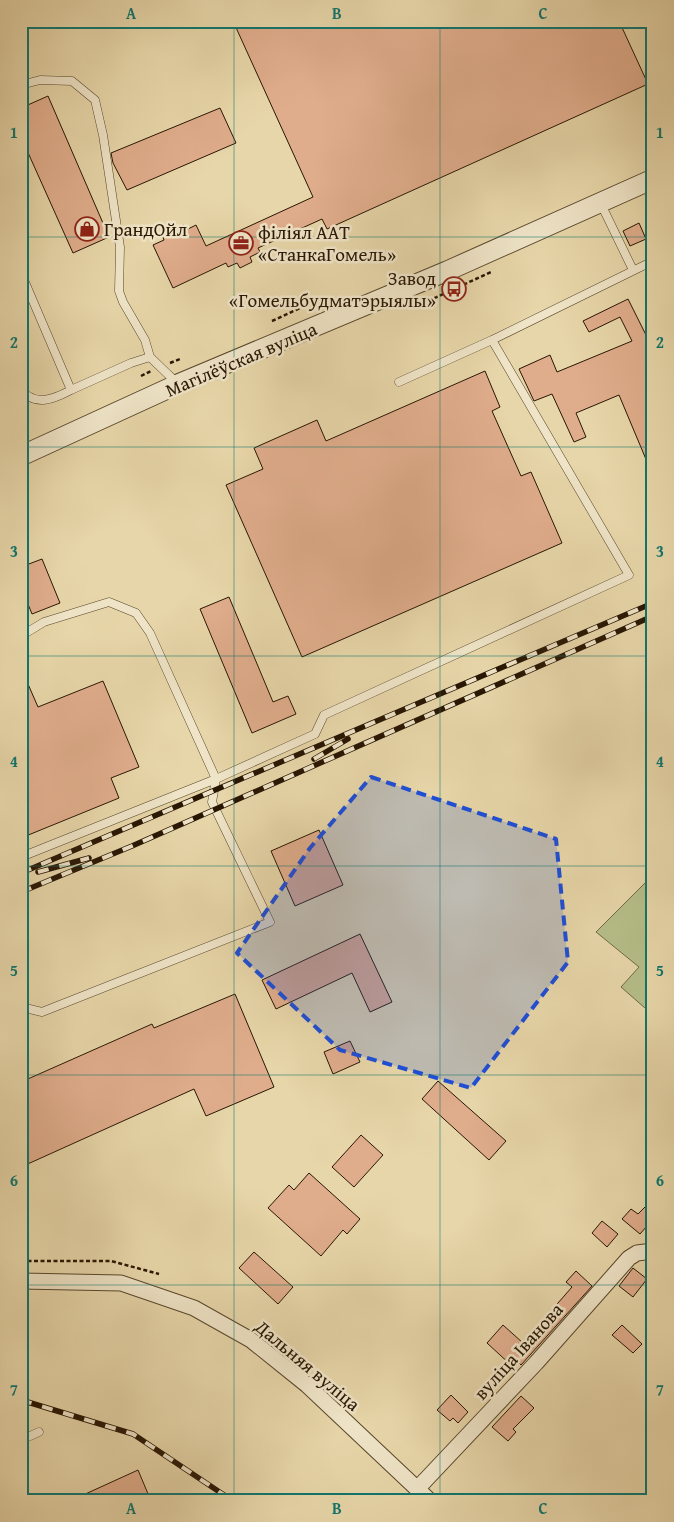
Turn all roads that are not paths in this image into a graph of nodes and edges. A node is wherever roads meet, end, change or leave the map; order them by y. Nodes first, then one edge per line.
1 (21, 85) edge
2 (653, 179) edge
3 (600, 202) junction
4 (652, 263) edge
5 (633, 270) junction
6 (21, 273) edge
7 (492, 340) junction
8 (150, 356) junction
9 (399, 382) dead end
10 (178, 384) junction
11 (71, 390) junction
12 (23, 395) edge
13 (21, 456) edge
14 (21, 636) edge
15 (216, 779) junction
16 (21, 857) edge
17 (21, 1007) edge
18 (653, 1251) edge
19 (21, 1281) edge
20 (39, 1432) dead end
21 (21, 1440) edge
22 (417, 1489) junction
23 (430, 1501) edge

1 - 8 lane
2 - 3 street, Магілёўская вуліца
3 - 5 lane
3 - 10 street, Магілёўская вуліца
4 - 5 lane
5 - 7 lane
6 - 11 lane
7 - 9 lane
7 - 15 lane
8 - 10 lane
8 - 11 lane
10 - 13 street, Магілёўская вуліца
11 - 12 lane
14 - 15 lane
15 - 16 lane
15 - 17 lane
18 - 22 street, вуліца Іванова
19 - 22 street, Дальняя вуліца
20 - 21 lane
22 - 23 street, Дальняя вуліца

